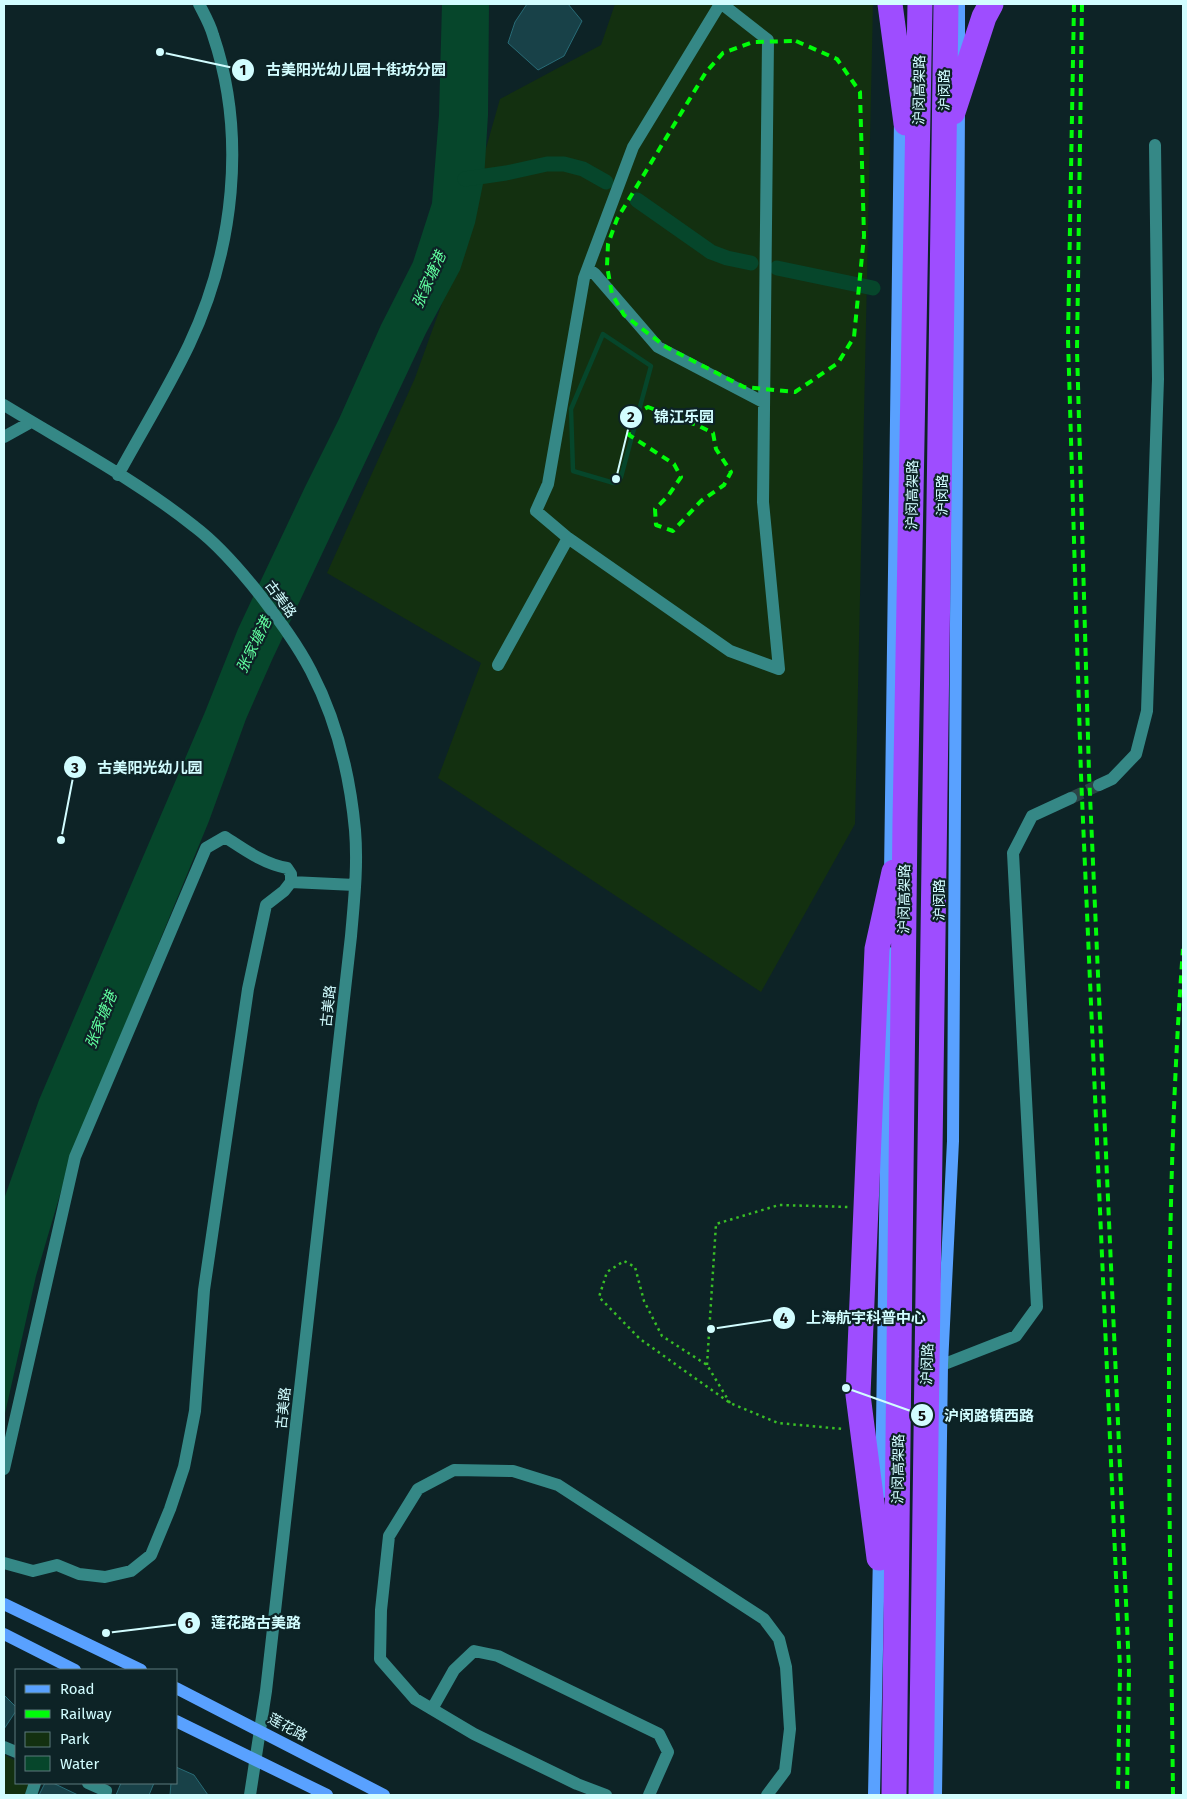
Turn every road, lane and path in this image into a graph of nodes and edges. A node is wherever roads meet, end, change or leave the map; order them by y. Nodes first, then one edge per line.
1 (199, 4) edge
2 (721, 4) edge
3 (890, 4) edge
4 (902, 4) edge
5 (920, 4) edge
6 (931, 4) edge
7 (946, 4) edge
8 (959, 4) edge
9 (991, 4) edge
10 (951, 116) junction
11 (1155, 145) dead end
12 (930, 209) junction
13 (588, 269) junction
14 (896, 367) junction
15 (763, 402) junction
16 (4, 405) edge
17 (31, 422) junction
18 (4, 437) edge
19 (118, 474) junction
20 (568, 538) junction
21 (498, 665) dead end
22 (1099, 785) tunnel mouth
23 (1070, 798) tunnel mouth
24 (905, 821) junction
25 (291, 882) junction
26 (355, 885) junction
27 (849, 1207) dead end
28 (707, 1365) junction
29 (942, 1365) junction
30 (730, 1403) junction
31 (844, 1429) dead end
32 (4, 1470) edge
33 (879, 1558) junction
34 (4, 1563) edge
35 (4, 1604) edge
36 (4, 1634) edge
37 (73, 1669) edge
38 (139, 1669) edge
39 (178, 1689) edge
40 (432, 1709) junction
41 (178, 1721) edge
42 (260, 1730) junction
43 (255, 1759) junction
44 (90, 1784) edge
45 (575, 1789) edge
46 (105, 1795) edge
47 (250, 1795) edge
48 (327, 1795) edge
49 (384, 1795) edge
50 (606, 1795) edge
51 (649, 1795) edge
52 (767, 1795) edge
53 (874, 1795) edge
54 (894, 1795) edge
55 (921, 1795) edge
56 (936, 1795) edge

1 - 19 street
2 - 13 street
2 - 15 street
3 - 12 highway
4 - 14 main road
5 - 12 highway, 沪闵高架路
6 - 12 main road, 沪闵路
7 - 12 highway, 沪闵高架路
8 - 10 highway
8 - 29 main road, 沪闵路
9 - 10 highway
10 - 12 highway
11 - 22 street
12 - 14 main road, 沪闵路
12 - 24 highway, 沪闵高架路
12 - 55 highway, 沪闵高架路
13 - 15 street
13 - 20 street
14 - 33 main road
15 - 20 street
16 - 17 street, 古美路
17 - 18 street
17 - 19 street, 古美路
19 - 26 street, 古美路
20 - 21 street
23 - 29 street
24 - 33 highway
24 - 54 highway, 沪闵高架路
25 - 26 street
25 - 32 street
25 - 34 street
26 - 42 street, 古美路
27 - 28 path
28 - 30 path
28 - 30 path
29 - 56 main road, 沪闵路
30 - 31 path
33 - 53 main road
35 - 38 main road
36 - 37 main road
39 - 42 main road, 莲花路
40 - 45 street
40 - 51 street
40 - 52 street
41 - 43 main road
42 - 43 street, 古美路
42 - 49 main road, 莲花路
43 - 47 street, 古美路
43 - 48 main road
44 - 46 street
45 - 50 street

